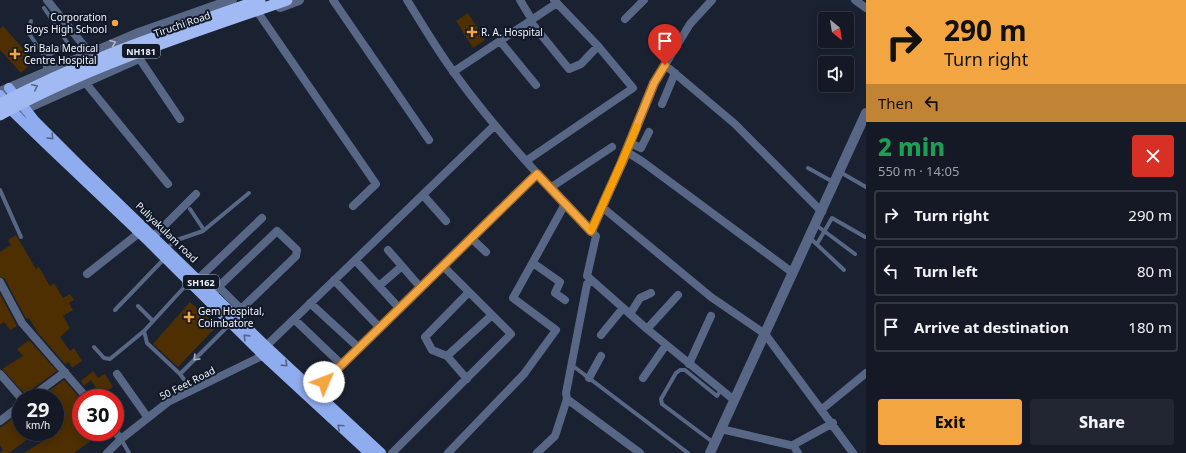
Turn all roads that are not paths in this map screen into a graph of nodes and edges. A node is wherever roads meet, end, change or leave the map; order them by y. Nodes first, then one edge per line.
1 (47, 0) edge
2 (232, 0) edge
3 (260, 0) edge
4 (333, 0) edge
5 (407, 0) edge
6 (520, 0) edge
7 (644, 0) edge
8 (712, 0) edge
9 (855, 0) edge
10 (292, 1) edge
11 (555, 2) edge
12 (44, 8) dead end
13 (866, 8) edge
14 (259, 14) junction
15 (530, 18) junction
16 (625, 19) dead end
17 (31, 21) dead end
18 (500, 41) junction
19 (598, 46) junction
20 (89, 52) junction
21 (45, 58) junction
22 (139, 58) junction
23 (665, 65) junction
24 (46, 71) junction
25 (453, 72) junction
26 (675, 73) junction
27 (84, 81) junction
28 (536, 84) dead end
29 (4, 90) edge
30 (0, 95) edge
31 (0, 104) edge
32 (662, 104) dead end
33 (25, 108) junction
34 (866, 113) edge
35 (14, 114) junction
36 (0, 118) edge
37 (180, 119) dead end
38 (496, 125) junction
39 (648, 132) dead end
40 (429, 140) dead end
41 (630, 143) junction
42 (612, 147) dead end
43 (627, 152) junction
44 (526, 161) junction
45 (808, 168) dead end
46 (840, 172) junction
47 (537, 174) junction
48 (835, 183) junction
49 (168, 184) dead end
50 (866, 187) edge
51 (550, 188) junction
52 (0, 190) edge
53 (249, 193) dead end
54 (196, 194) dead end
55 (423, 195) junction
56 (565, 204) junction
57 (353, 206) dead end
58 (602, 207) junction
59 (190, 209) dead end
60 (822, 212) junction
61 (262, 218) dead end
62 (446, 221) dead end
63 (820, 228) junction
64 (204, 230) junction
65 (591, 231) junction
66 (139, 232) junction
67 (154, 236) junction
68 (21, 237) dead end
69 (865, 237) edge
70 (472, 238) junction
71 (814, 241) junction
72 (388, 250) dead end
73 (486, 252) dead end
74 (165, 254) junction
75 (855, 254) dead end
76 (355, 260) junction
77 (533, 263) junction
78 (402, 266) junction
79 (444, 266) junction
80 (844, 270) dead end
81 (793, 273) junction
82 (87, 274) dead end
83 (194, 280) junction
84 (334, 280) junction
85 (592, 281) junction
86 (0, 282) edge
87 (379, 286) junction
88 (421, 288) junction
89 (216, 290) junction
90 (469, 292) junction
91 (651, 293) dead end
92 (678, 295) dead end
93 (566, 300) dead end
94 (310, 303) junction
95 (138, 306) dead end
96 (623, 308) junction
97 (400, 309) junction
98 (115, 310) dead end
99 (630, 314) junction
100 (492, 315) junction
101 (236, 316) junction
102 (711, 316) dead end
103 (294, 319) junction
104 (152, 320) junction
105 (380, 328) junction
106 (647, 329) junction
107 (144, 331) junction
108 (765, 334) junction
109 (601, 335) dead end
110 (666, 345) junction
111 (94, 347) dead end
112 (359, 348) junction
113 (265, 351) junction
114 (447, 356) junction
115 (601, 356) dead end
116 (689, 364) junction
117 (342, 365) junction
118 (573, 366) junction
119 (65, 372) junction
120 (866, 373) edge
121 (0, 374) edge
122 (117, 374) dead end
123 (180, 374) junction
124 (589, 378) junction
125 (643, 378) dead end
126 (466, 379) junction
127 (13, 389) edge
128 (42, 389) edge
129 (79, 389) edge
130 (192, 390) junction
131 (721, 390) junction
132 (314, 391) junction
133 (567, 399) junction
134 (734, 400) junction
135 (821, 410) junction
136 (12, 412) edge
137 (148, 418) junction
138 (0, 421) edge
139 (833, 423) junction
140 (721, 429) junction
141 (124, 437) edge
142 (119, 441) edge
143 (122, 441) edge
144 (714, 443) junction
145 (796, 450) edge
146 (107, 453) edge
147 (129, 453) edge
148 (369, 453) edge
149 (381, 453) edge
150 (392, 453) edge
151 (448, 453) edge
152 (537, 453) edge
153 (640, 453) edge
154 (688, 453) edge
155 (710, 453) edge
156 (853, 453) edge

1 - 20 street
20 -> 2 street
31 -> 3 highway, Tiruchi Road / NH181
4 - 40 street
5 - 25 street
6 - 15 street
7 - 16 street
8 - 23 street
9 - 13 street
10 - 14 street
10 - 36 highway, Tiruchi Road / NH181
11 - 15 street
11 - 19 street
12 - 21 lane
14 - 22 street
14 - 57 street
15 - 18 street
15 - 19 street
17 - 21 lane
18 - 25 street
18 - 28 street
19 - 44 street
20 - 24 street
21 - 24 lane
22 - 27 street
22 - 37 street
23 - 26 street
23 - 41 street
24 - 29 street
25 - 38 street
26 - 32 street
26 - 60 street
27 - 33 street
27 - 49 street
29 - 33 main road, Puliyakulam road
30 - 35 main road, Puliyakulam road
33 - 35 street
33 -> 67 main road, Puliyakulam road / SH162
34 - 46 street
35 - 36 street
35 - 66 main road, Puliyakulam road / SH162
38 - 44 street
38 - 55 street, 50 Feet Road
39 - 41 street
41 - 43 street
42 - 51 street
43 - 58 street
43 - 81 street
44 - 47 street
45 - 48 lane
46 - 48 street
46 - 50 lane
47 - 51 street
47 - 70 street
48 - 60 street
51 - 56 street
52 - 68 lane
53 - 64 lane
54 - 67 street
55 - 62 street
55 - 76 street, 50 Feet Road
56 - 65 street
56 - 77 street
58 - 65 street
58 - 108 street
59 - 64 lane
60 - 63 street
61 - 83 street
63 - 69 lane
63 - 71 street
63 - 75 lane
64 - 74 lane
65 - 85 street
66 - 74 main road, Puliyakulam road / SH162
66 - 82 street
67 - 74 main road, Puliyakulam road / SH162
70 - 73 street
70 - 79 street
71 - 80 lane
71 - 81 street
72 - 78 street
74 - 83 main road, Puliyakulam road / SH162
74 - 98 lane
76 - 84 street, 50 Feet Road
76 - 87 street
77 - 93 street
77 - 151 street
78 - 87 street
78 - 88 street
79 - 88 street
79 - 90 street
81 - 108 street
83 - 89 main road, Puliyakulam road / SH162
83 - 101 main road, Puliyakulam road / SH162
83 - 104 lane
84 - 94 street, 50 Feet Road
84 - 105 street
85 - 96 street
85 - 118 street
86 - 119 street
87 - 97 street
88 - 97 street
89 - 101 main road, Puliyakulam road / SH162
89 - 101 street
90 - 100 street
90 - 114 street
91 - 99 street
92 - 106 street
94 - 103 street, 50 Feet Road
94 - 112 street
95 - 104 lane
96 - 99 street
96 - 109 street
97 - 105 street
99 - 106 street
100 - 114 street
100 - 126 street
101 - 113 main road, Puliyakulam road / SH162
101 -> 123 lane
102 - 116 street
103 - 113 street, 50 Feet Road
103 - 117 street
104 - 107 lane
105 - 112 street
106 - 110 street
107 - 111 lane
107 - 123 lane
108 - 134 street
108 - 135 street
110 - 116 street
110 - 125 street
112 - 117 street
113 - 130 street, 50 Feet Road
113 -> 132 main road, Puliyakulam road / SH162
148 -> 113 main road, Puliyakulam road / SH162
114 - 126 street
115 - 124 street
116 - 131 street
117 - 132 street
118 - 124 lane
118 - 133 street
119 - 128 street
119 - 129 street
120 - 135 street
121 - 127 street
122 - 137 street
123 - 130 lane
124 - 154 lane
126 - 150 street
130 - 137 street, 50 Feet Road
131 - 134 street
131 - 144 lane
132 - 149 main road, Puliyakulam road / SH162
133 - 152 street
133 - 153 street
134 - 140 street
135 - 139 street
136 - 138 street
137 - 141 street, 50 Feet Road
139 - 145 street
139 - 156 street
140 - 144 street
140 - 145 street
142 - 146 street, 50 Feet Road
143 - 147 lane
144 - 155 street

